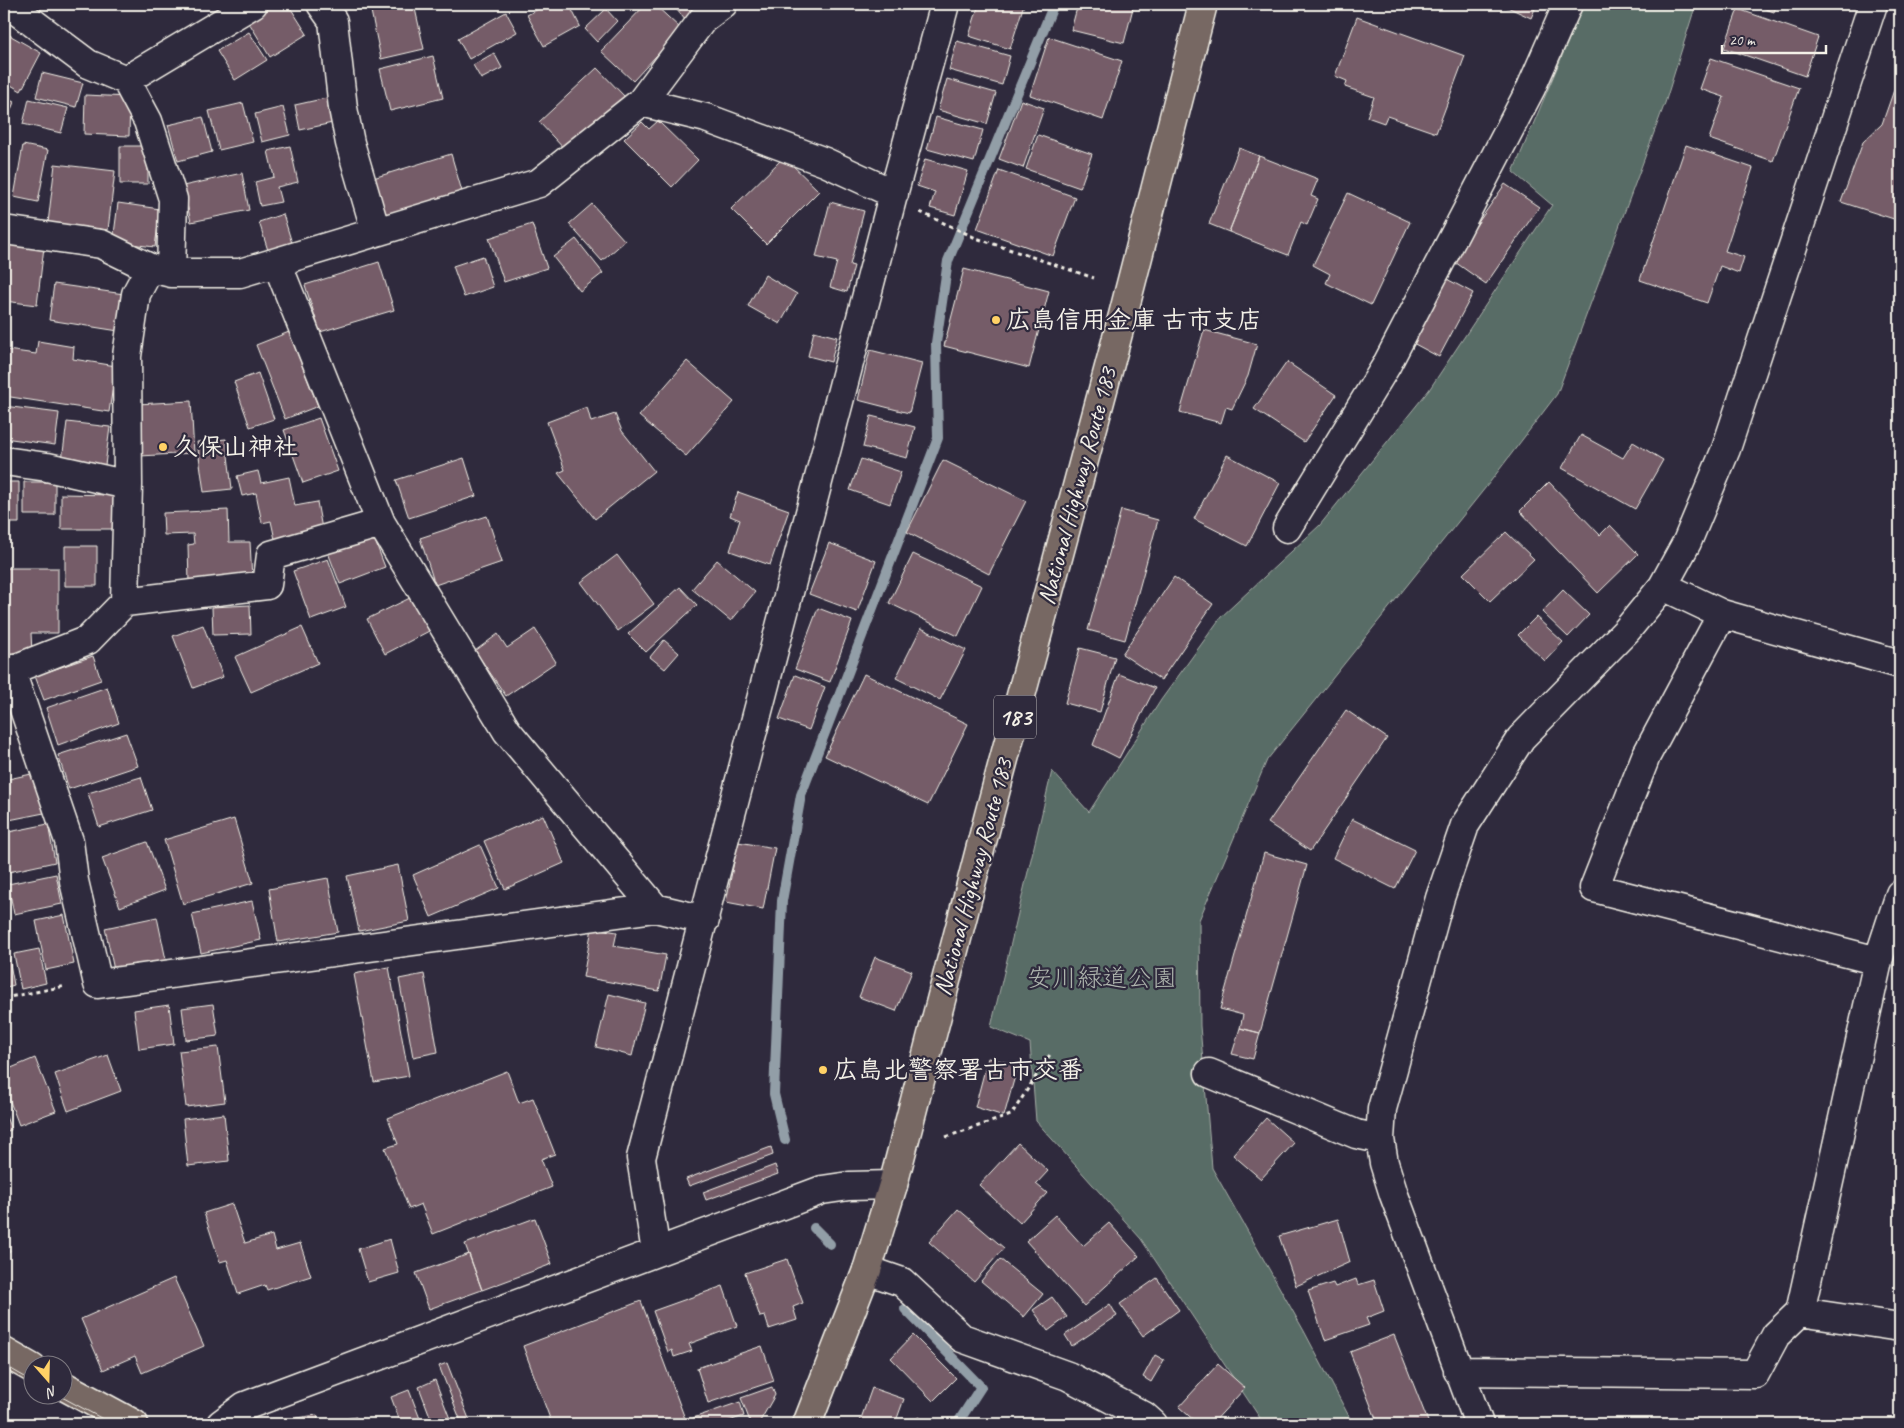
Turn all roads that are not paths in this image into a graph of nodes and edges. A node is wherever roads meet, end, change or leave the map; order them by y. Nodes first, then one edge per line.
1 (8, 4) edge
2 (253, 4) edge
3 (321, 4) edge
4 (722, 4) edge
5 (945, 4) edge
6 (1203, 4) edge
7 (1568, 4) edge
8 (1873, 4) edge
9 (126, 80) junction
10 (641, 102) junction
11 (894, 194) junction
12 (4, 230) edge
13 (376, 232) junction
14 (277, 263) junction
15 (160, 270) junction
16 (4, 461) edge
17 (128, 485) junction
18 (381, 523) junction
19 (1287, 528) dead end
20 (1663, 586) junction
21 (125, 602) junction
22 (1722, 614) junction
23 (1900, 664) edge
24 (8, 672) edge
25 (1900, 894) edge
26 (655, 908) junction
27 (704, 920) junction
28 (1878, 961) junction
29 (1209, 1073) dead end
30 (1380, 1139) junction
31 (893, 1185) junction
32 (656, 1252) junction
33 (867, 1270) junction
34 (1800, 1312) junction
35 (1900, 1327) edge
36 (4, 1352) edge
37 (22, 1362) edge
38 (1458, 1371) junction
39 (72, 1390) edge
40 (134, 1424) edge
41 (221, 1424) edge
42 (807, 1424) edge
43 (1153, 1424) edge
44 (1479, 1424) edge

1 - 9 street
2 - 9 street
3 - 13 street
4 - 10 street
5 - 11 street
6 - 31 main road, National Highway Route 183 / 183
7 - 19 street
8 - 20 street
9 - 15 street
10 - 11 street
10 - 13 street
11 - 27 street
12 - 15 street
13 - 14 street
14 - 15 street
14 - 18 street
15 - 17 street
16 - 17 street
17 - 21 street
18 - 21 street
18 - 26 street
20 - 22 street
20 - 30 street
21 - 24 street
22 - 23 street
22 - 28 street
24 - 26 street
25 - 28 street
26 - 27 street
27 - 32 street
28 - 34 street
29 - 30 street
30 - 38 street
31 - 32 street
31 - 33 main road, National Highway Route 183 / 183
32 - 41 street
33 - 42 main road, National Highway Route 183 / 183
33 - 43 street
34 - 35 street
34 - 38 street
36 - 37 main road
38 - 44 street
39 - 40 main road

